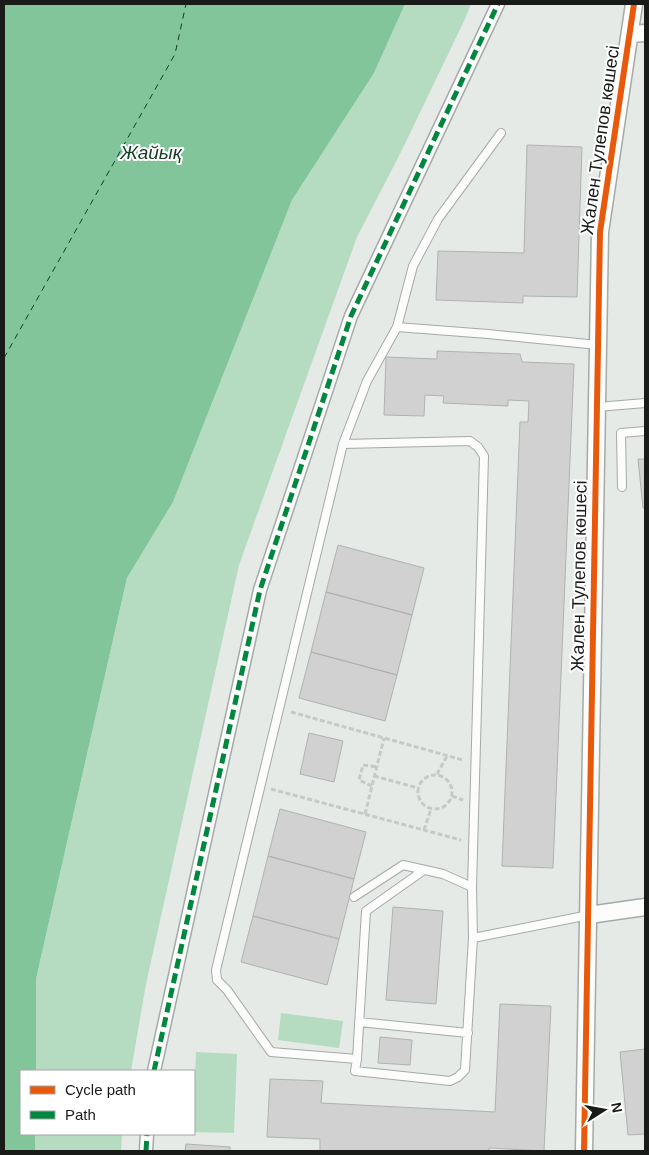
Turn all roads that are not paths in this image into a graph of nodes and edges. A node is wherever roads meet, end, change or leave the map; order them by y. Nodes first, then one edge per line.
1 (498, 4) edge
2 (634, 4) edge
3 (637, 34) edge
4 (502, 133) dead end
5 (397, 327) junction
6 (598, 345) junction
7 (645, 403) edge
8 (597, 407) junction
9 (645, 431) edge
10 (343, 444) junction
11 (622, 487) dead end
12 (424, 870) junction
13 (472, 887) junction
14 (354, 897) dead end
15 (645, 907) edge
16 (589, 915) junction
17 (473, 938) junction
18 (360, 1022) junction
19 (468, 1033) junction
20 (358, 1059) junction
21 (154, 1070) edge
22 (147, 1135) edge
23 (146, 1151) edge
24 (584, 1151) edge

1 - 21 street
2 - 3 street, Жален Тулепов көшесі
3 - 6 street, Жален Тулепов көшесі
4 - 5 lane
5 - 6 lane
5 - 10 lane
6 - 8 street, Жален Тулепов көшесі
7 - 8 lane
8 - 16 street, Жален Тулепов көшесі
9 - 11 lane
10 - 13 lane
10 - 20 lane
12 - 13 lane
12 - 14 lane
12 - 18 lane
13 - 17 lane
15 - 16 street
16 - 17 lane
16 - 24 street, Жален Тулепов көшесі
17 - 19 lane
18 - 19 lane
18 - 20 lane
19 - 20 lane
22 - 23 street

